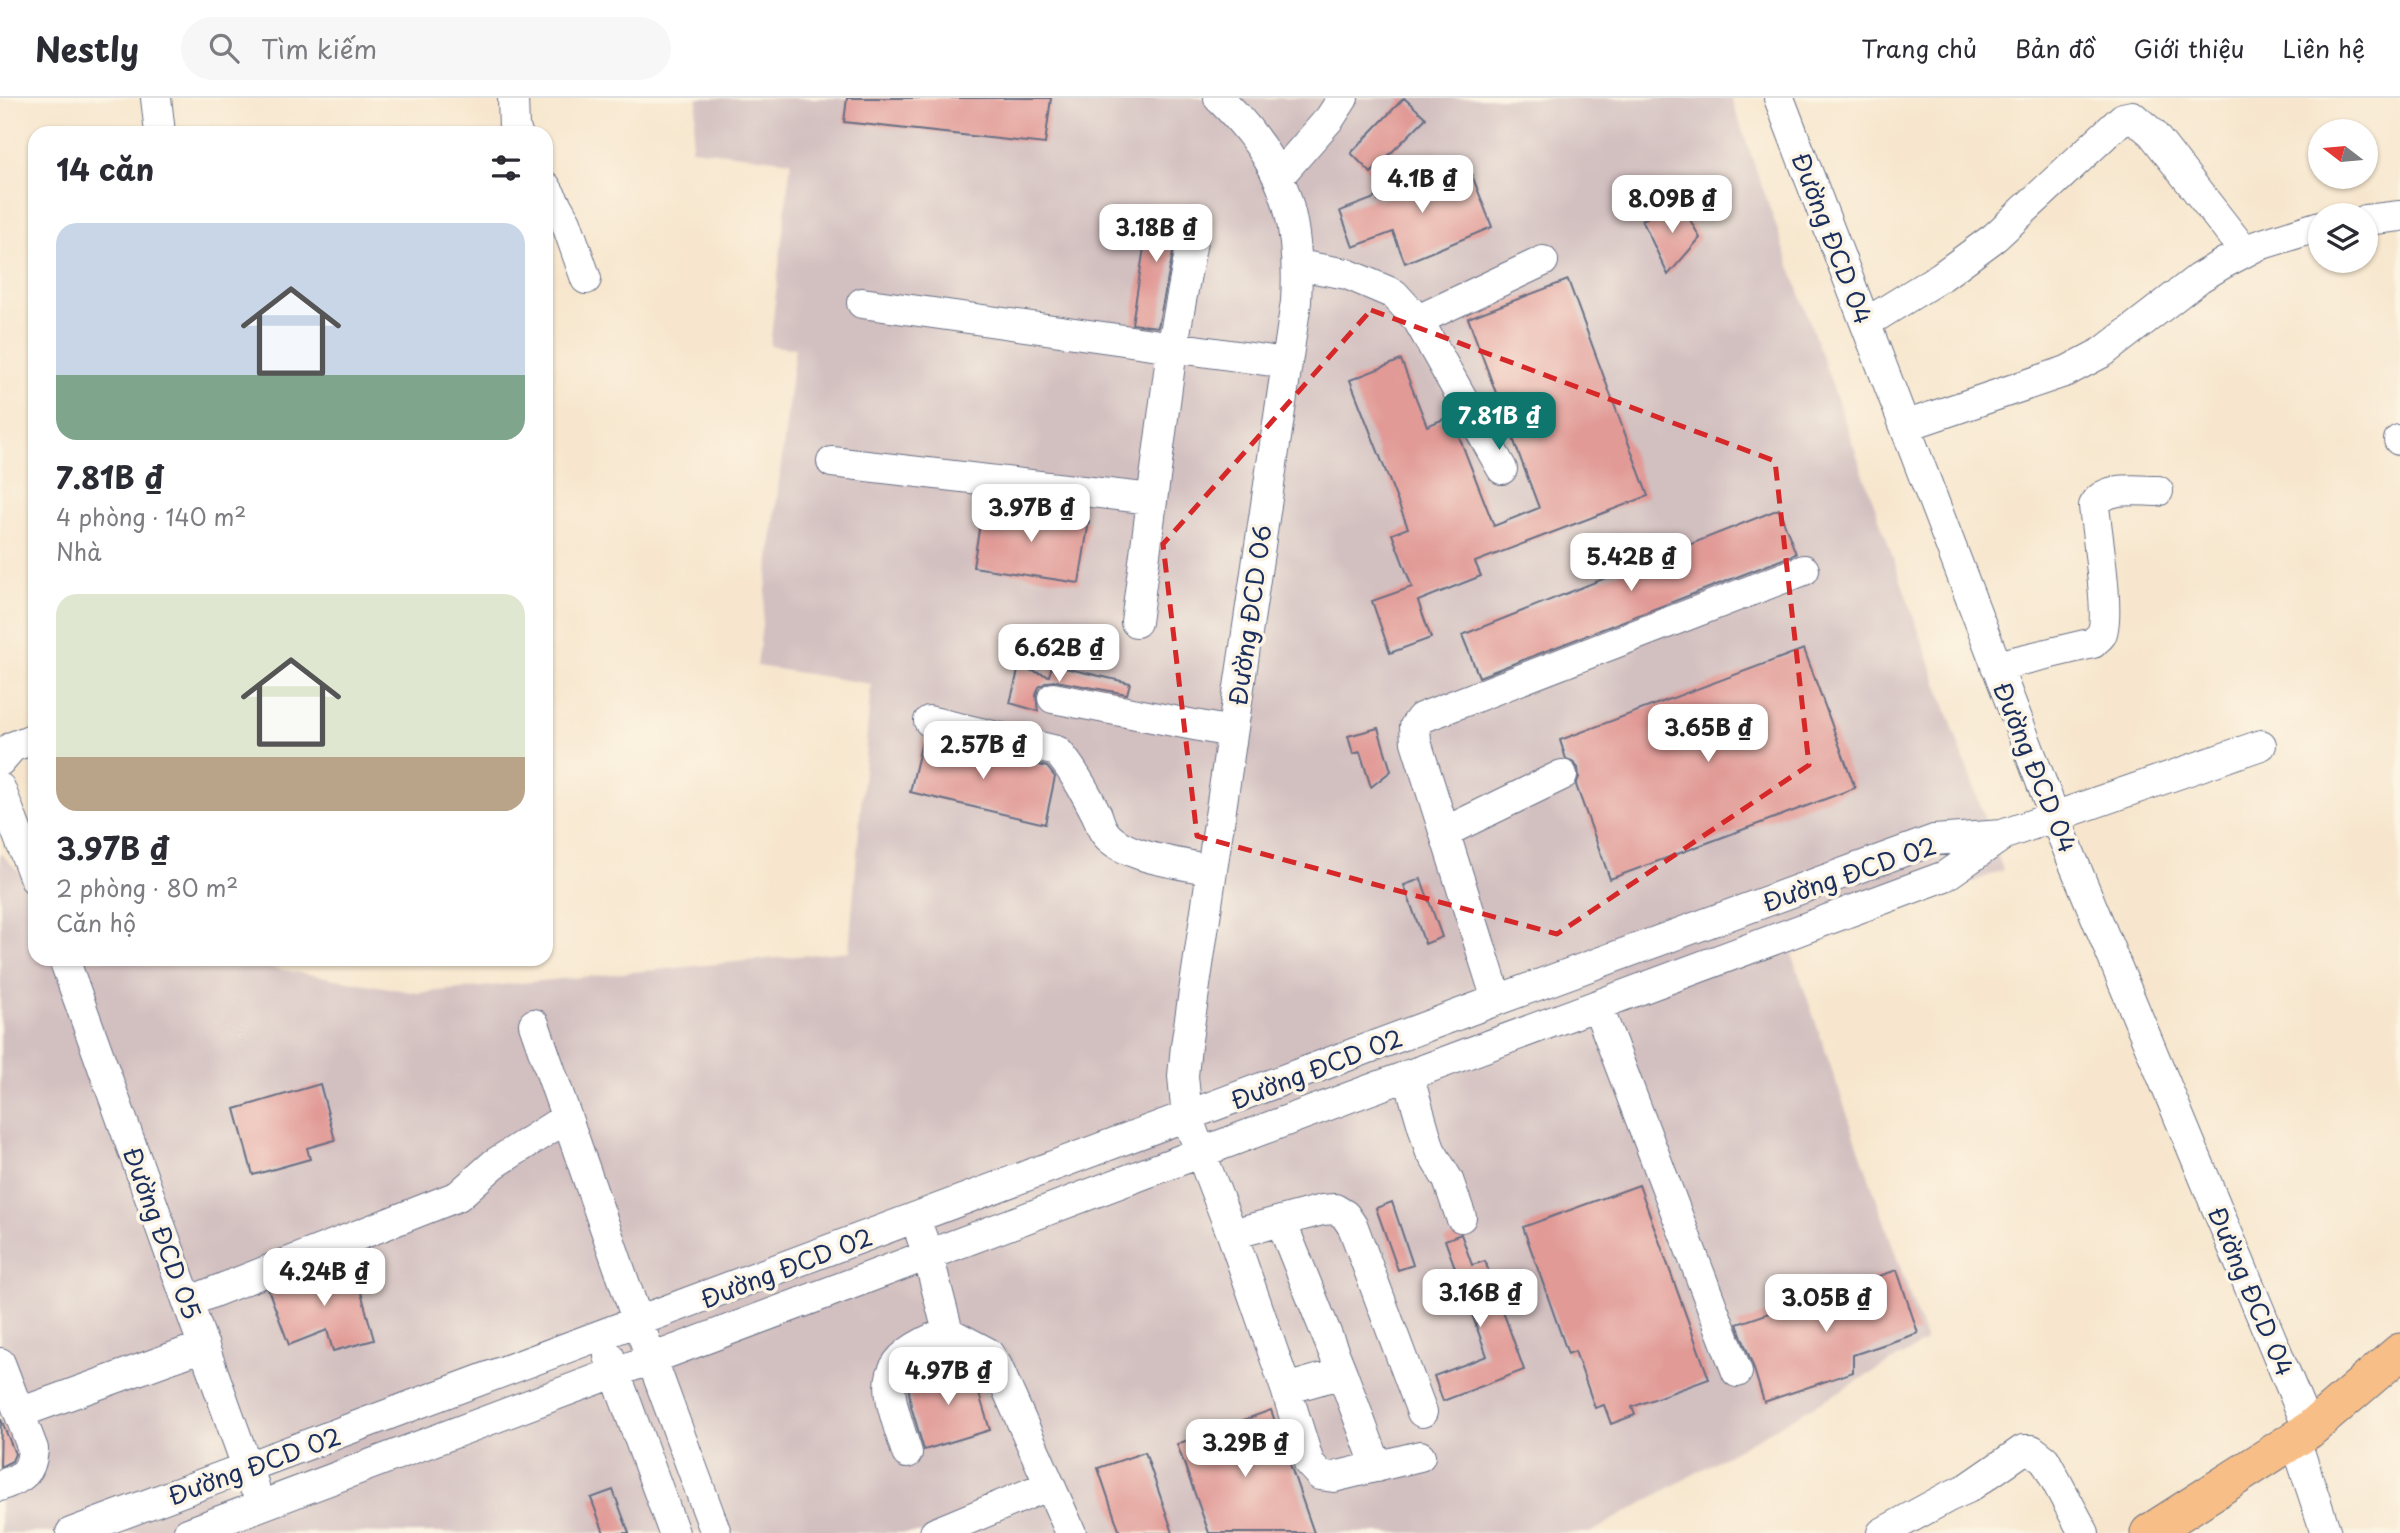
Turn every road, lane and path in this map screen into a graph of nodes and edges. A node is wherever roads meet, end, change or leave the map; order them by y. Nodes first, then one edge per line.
1 (156, 98) edge
2 (513, 98) edge
3 (1219, 98) edge
4 (1343, 98) edge
5 (1779, 98) edge
6 (159, 126) edge
7 (514, 126) edge
8 (1279, 176) junction
9 (553, 199) edge
10 (2400, 216) edge
11 (2378, 219) edge
12 (2308, 229) edge
13 (1193, 236) dead end
14 (2245, 252) junction
15 (1542, 261) dead end
16 (1298, 265) junction
17 (586, 279) dead end
18 (862, 303) dead end
19 (1418, 320) junction
20 (1866, 323) junction
21 (1172, 349) junction
22 (1286, 363) junction
23 (1905, 426) junction
24 (832, 462) dead end
25 (1502, 469) dead end
26 (2158, 491) dead end
27 (1152, 499) junction
28 (1804, 570) dead end
29 (1136, 622) dead end
30 (1996, 666) junction
31 (1053, 698) dead end
32 (929, 721) dead end
33 (1231, 732) junction
34 (28, 741) edge
35 (2261, 745) dead end
36 (0, 761) edge
37 (1562, 775) dead end
38 (0, 788) edge
39 (2055, 818) junction
40 (1445, 832) junction
41 (2002, 835) junction
42 (28, 861) edge
43 (1211, 870) junction
44 (67, 966) edge
45 (1497, 1000) junction
46 (1597, 1005) junction
47 (534, 1024) dead end
48 (1408, 1075) junction
49 (1187, 1117) junction
50 (566, 1118) junction
51 (1202, 1152) junction
52 (1461, 1217) dead end
53 (915, 1219) junction
54 (1281, 1221) junction
55 (1232, 1234) junction
56 (928, 1255) junction
57 (188, 1302) junction
58 (638, 1322) junction
59 (948, 1332) junction
60 (602, 1336) junction
61 (204, 1346) junction
62 (2400, 1352) edge
63 (652, 1359) junction
64 (0, 1363) edge
65 (1737, 1372) dead end
66 (615, 1373) junction
67 (1342, 1373) junction
68 (1286, 1389) junction
69 (1422, 1412) dead end
70 (19, 1413) junction
71 (2302, 1434) junction
72 (907, 1453) dead end
73 (1420, 1455) dead end
74 (247, 1468) junction
75 (1377, 1468) junction
76 (1050, 1485) junction
77 (0, 1486) edge
78 (262, 1506) junction
79 (71, 1533) edge
80 (188, 1533) edge
81 (674, 1533) edge
82 (716, 1533) edge
83 (936, 1533) edge
84 (1071, 1533) edge
85 (1882, 1533) edge
86 (2084, 1533) edge
87 (2149, 1533) edge
88 (2326, 1533) edge

1 - 6 street
2 - 7 street
3 - 8 street, Đường ĐCD 06
4 - 8 street
5 - 20 street, Đường ĐCD 04
8 - 16 street, Đường ĐCD 06
9 - 17 street
10 - 11 street
12 - 14 street
13 - 21 street
14 - 20 street
14 - 23 street
15 - 19 street
16 - 19 street
16 - 22 street, Đường ĐCD 06
18 - 21 street
19 - 25 street
20 - 23 street, Đường ĐCD 04
21 - 22 street
21 - 27 street
22 - 33 street, Đường ĐCD 06
23 - 30 street, Đường ĐCD 04
24 - 27 street
26 - 30 street
27 - 29 street
28 - 40 street
30 - 39 street, Đường ĐCD 04
31 - 33 street
32 - 43 street
33 - 43 street, Đường ĐCD 06
34 - 36 street
35 - 39 street
37 - 40 street
38 - 42 street
39 - 41 street
39 - 71 street, Đường ĐCD 04
40 - 45 street
41 - 45 street, Đường ĐCD 02
41 - 46 street, Đường ĐCD 02
43 - 49 street, Đường ĐCD 06
44 - 57 street, Đường ĐCD 05
45 - 49 street, Đường ĐCD 02
46 - 48 street, Đường ĐCD 02
46 - 65 street
47 - 50 street
48 - 51 street, Đường ĐCD 02
48 - 52 street
49 - 51 street, Đường ĐCD 06
49 - 53 street, Đường ĐCD 02
50 - 57 street
50 - 58 street
51 - 55 street, Đường ĐCD 06
51 - 56 street, Đường ĐCD 02
53 - 56 street
53 - 58 street, Đường ĐCD 02
54 - 55 street
54 - 67 street
54 - 69 street
55 - 68 street, Đường ĐCD 06
56 - 59 street
56 - 63 street, Đường ĐCD 02
57 - 61 street, Đường ĐCD 05
58 - 60 street, Đường ĐCD 02
58 - 63 street
59 - 72 street
59 - 76 street
60 - 66 street
60 - 74 street, Đường ĐCD 02
61 - 70 street
61 - 74 street, Đường ĐCD 05
62 - 71 main road
63 - 66 street, Đường ĐCD 02
63 - 82 street
64 - 70 street
66 - 78 street, Đường ĐCD 02
66 - 81 street
67 - 68 street
67 - 75 street
68 - 75 street, Đường ĐCD 06
70 - 77 street
71 - 87 main road
71 - 88 street, Đường ĐCD 04
73 - 75 street
74 - 78 street, Đường ĐCD 05
74 - 79 street, Đường ĐCD 02
76 - 83 street
76 - 84 street
78 - 80 street, Đường ĐCD 02
85 - 86 street

